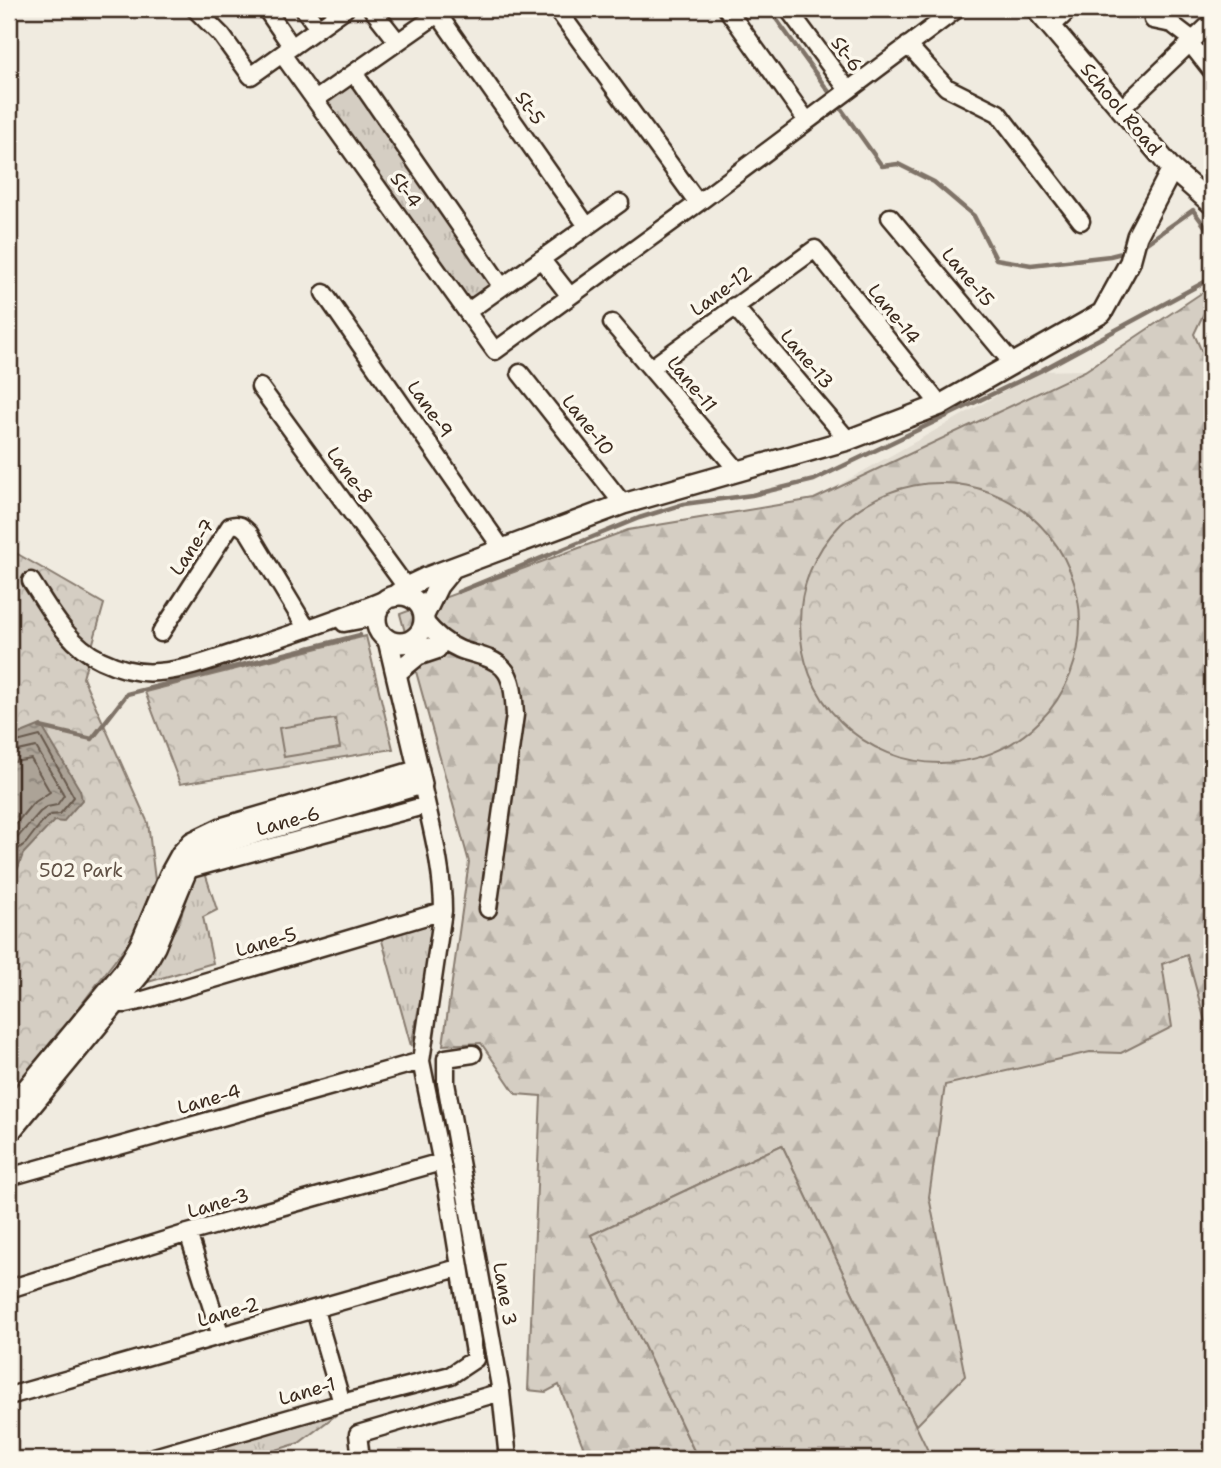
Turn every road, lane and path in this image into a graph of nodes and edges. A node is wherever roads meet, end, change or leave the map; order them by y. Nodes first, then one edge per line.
1 (195, 9) edge
2 (266, 9) edge
3 (304, 9) edge
4 (345, 9) edge
5 (372, 9) edge
6 (557, 9) edge
7 (727, 9) edge
8 (788, 9) edge
9 (1036, 9) edge
10 (1070, 9) edge
11 (441, 11) edge
12 (946, 12) edge
13 (1153, 20) dead end
14 (1212, 22) edge
15 (1051, 27) junction
16 (318, 28) junction
17 (398, 42) junction
18 (1192, 42) junction
19 (908, 45) junction
20 (287, 50) junction
21 (1212, 71) edge
22 (354, 73) junction
23 (848, 90) junction
24 (315, 100) junction
25 (1121, 109) junction
26 (807, 121) junction
27 (1172, 169) junction
28 (620, 202) dead end
29 (698, 203) junction
30 (1211, 203) edge
31 (890, 217) dead end
32 (1081, 221) dead end
33 (587, 226) junction
34 (816, 249) joint
35 (541, 259) junction
36 (502, 287) junction
37 (324, 293) dead end
38 (570, 296) junction
39 (734, 306) junction
40 (467, 312) junction
41 (612, 323) dead end
42 (1013, 364) junction
43 (651, 368) junction
44 (520, 373) dead end
45 (260, 387) dead end
46 (940, 405) junction
47 (848, 440) junction
48 (739, 472) junction
49 (623, 504) junction
50 (502, 550) junction
51 (451, 570) junction
52 (31, 581) dead end
53 (395, 594) junction
54 (376, 617) junction
55 (425, 618) junction
56 (328, 623) junction
57 (307, 629) junction
58 (161, 633) dead end
59 (388, 640) junction
60 (408, 642) junction
61 (436, 649) junction
62 (458, 649) junction
63 (396, 673) junction
64 (420, 777) junction
65 (416, 808) dead end
66 (178, 872) junction
67 (488, 909) dead end
68 (443, 911) junction
69 (108, 1004) junction
70 (473, 1054) dead end
71 (421, 1061) junction
72 (9, 1110) edge
73 (9, 1133) edge
74 (441, 1162) junction
75 (9, 1177) edge
76 (188, 1233) junction
77 (458, 1268) junction
78 (9, 1289) edge
79 (316, 1310) junction
80 (221, 1336) junction
81 (501, 1392) junction
82 (9, 1396) edge
83 (342, 1403) junction
84 (147, 1459) edge
85 (361, 1459) edge
86 (508, 1459) edge

1 - 20 street
2 - 20 street, St-4
3 - 16 street
4 - 16 street
5 - 17 street
6 - 29 street
7 - 26 street
8 - 23 street, St-6
9 - 15 street, School Road
10 - 15 street
11 - 17 street
11 - 33 street, St-5
12 - 19 street
13 - 18 street
14 - 18 street
15 - 25 street, School Road
16 - 20 street
17 - 22 street
18 - 21 street
18 - 25 street
19 - 23 street
19 - 32 street
20 - 24 street, St-4
22 - 24 street
22 - 36 street
23 - 26 street
24 - 40 street, St-4
25 - 27 street, School Road
26 - 29 street
27 - 30 street, School Road
27 - 42 street
28 - 33 street
29 - 38 street
31 - 42 street, Lane-15
33 - 35 street
34 - 39 street, Lane-12
34 - 46 street, Lane-14
35 - 36 street
35 - 38 street
36 - 40 street
37 - 50 street, Lane-9
38 - 40 street, St-4
39 - 43 street, Lane-12
39 - 47 street, Lane-13
41 - 43 street, Lane-11
42 - 46 street
43 - 48 street, Lane-11
44 - 49 street, Lane-10
45 - 53 street, Lane-8
46 - 47 street
47 - 48 street
48 - 49 street
49 - 50 street
50 - 51 street
51 - 53 street
51 - 55 street
52 - 57 street
53 - 54 street
53 - 55 street
53 - 56 street
54 - 56 street
54 - 59 street
55 - 60 street
55 - 62 street
56 - 57 street
57 - 58 street, Lane-7
59 - 60 street
59 - 63 street
60 - 61 street
61 - 62 street
61 - 63 street
62 - 67 street
63 - 64 street
64 - 66 street
64 - 68 street
65 - 66 street, Lane-6
66 - 69 street
68 - 69 street, Lane-5
68 - 71 street
69 - 72 street
69 - 73 street
70 - 81 street, Lane 3
71 - 74 street
71 - 75 street, Lane-4
74 - 76 street, Lane-3
74 - 77 street
76 - 78 street, Lane-3
76 - 80 street
77 - 79 street, Lane-2
77 - 83 street, Lane-1
79 - 80 street, Lane-2
79 - 83 street
80 - 82 street, Lane-2
81 - 85 street
81 - 86 street
83 - 84 street, Lane-1

